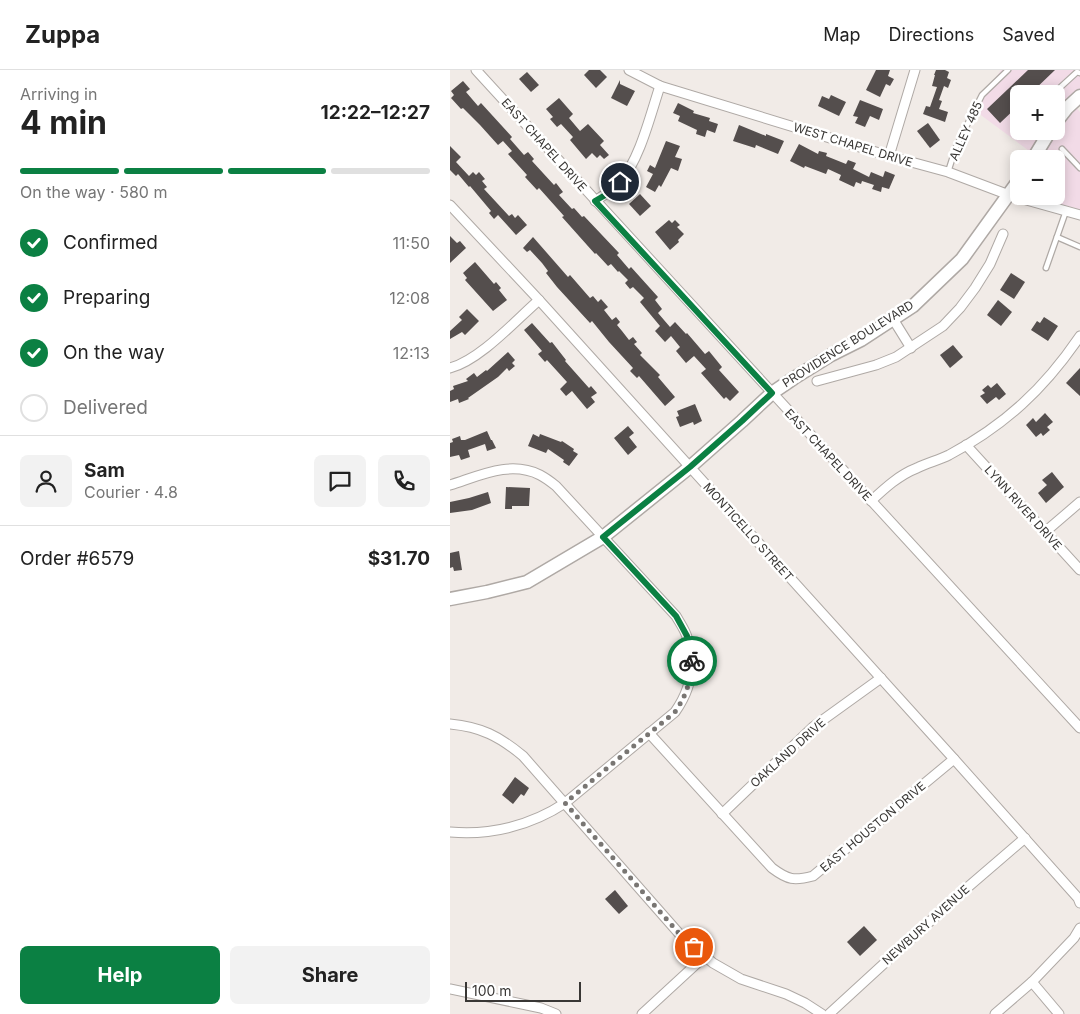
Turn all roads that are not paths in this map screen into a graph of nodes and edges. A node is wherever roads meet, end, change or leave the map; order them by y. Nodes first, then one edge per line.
1 (476, 70) edge
2 (629, 70) edge
3 (915, 70) edge
4 (1008, 70) edge
5 (1079, 72) edge
6 (1064, 85) edge
7 (660, 86) junction
8 (1080, 96) edge
9 (1065, 111) edge
10 (1062, 149) dead end
11 (888, 156) junction
12 (1080, 168) edge
13 (948, 172) junction
14 (1009, 195) junction
15 (595, 201) junction
16 (450, 205) edge
17 (1066, 210) junction
18 (1080, 215) edge
19 (1003, 234) dead end
20 (1057, 237) junction
21 (1080, 247) edge
22 (1046, 268) dead end
23 (539, 300) junction
24 (892, 319) junction
25 (1080, 336) edge
26 (911, 348) junction
27 (450, 368) edge
28 (817, 381) dead end
29 (772, 393) junction
30 (966, 445) junction
31 (690, 467) junction
32 (450, 485) edge
33 (871, 501) junction
34 (1080, 502) edge
35 (1045, 532) junction
36 (603, 537) junction
37 (1080, 570) edge
38 (450, 599) edge
39 (881, 678) junction
40 (450, 724) edge
41 (1080, 728) edge
42 (649, 734) junction
43 (954, 759) junction
44 (565, 803) junction
45 (722, 814) junction
46 (450, 832) edge
47 (1025, 838) junction
48 (1080, 902) edge
49 (1080, 928) edge
50 (705, 956) junction
51 (1032, 982) junction
52 (450, 989) edge
53 (556, 1014) edge
54 (642, 1014) edge
55 (822, 1014) edge
56 (829, 1014) edge
57 (995, 1014) edge
58 (1060, 1014) edge

1 - 15 street, EAST CHAPEL DRIVE
2 - 7 street, WEST CHAPEL DRIVE
3 - 11 street
4 - 13 lane, ALLEY 485
5 - 6 lane
7 - 11 street, WEST CHAPEL DRIVE
7 - 15 street
8 - 9 main road
10 - 12 lane
11 - 13 street, WEST CHAPEL DRIVE
13 - 14 street, WEST CHAPEL DRIVE
14 - 17 street, WEST CHAPEL DRIVE
14 - 24 main road, PROVIDENCE BOULEVARD
15 - 29 street, EAST CHAPEL DRIVE
16 - 23 street, MONTICELLO STREET
17 - 18 street, WEST CHAPEL DRIVE
17 - 20 lane
19 - 26 street, PROVIDENCE BOULEVARD
20 - 21 lane
20 - 22 lane
23 - 27 street
23 - 31 street, MONTICELLO STREET
24 - 26 street
24 - 29 main road, PROVIDENCE BOULEVARD
25 - 30 street
26 - 28 street, PROVIDENCE BOULEVARD
29 - 31 main road, PROVIDENCE BOULEVARD
29 - 33 street, EAST CHAPEL DRIVE
30 - 33 street
30 - 35 street, LYNN RIVER DRIVE
31 - 36 main road, PROVIDENCE BOULEVARD
31 - 39 street, MONTICELLO STREET
32 - 36 street
33 - 41 street, EAST CHAPEL DRIVE
34 - 35 street
35 - 37 street, LYNN RIVER DRIVE
36 - 38 main road, PROVIDENCE BOULEVARD
36 - 42 street
39 - 43 street, MONTICELLO STREET
39 - 45 street, OAKLAND DRIVE
40 - 44 street
42 - 44 street
42 - 45 street, EAST HOUSTON DRIVE
43 - 45 street, EAST HOUSTON DRIVE
43 - 47 street, MONTICELLO STREET
44 - 46 street
44 - 50 street
47 - 48 street, MONTICELLO STREET
47 - 56 street, NEWBURY AVENUE
49 - 51 street
50 - 54 street
50 - 55 street
51 - 57 street
51 - 58 street
52 - 53 street

